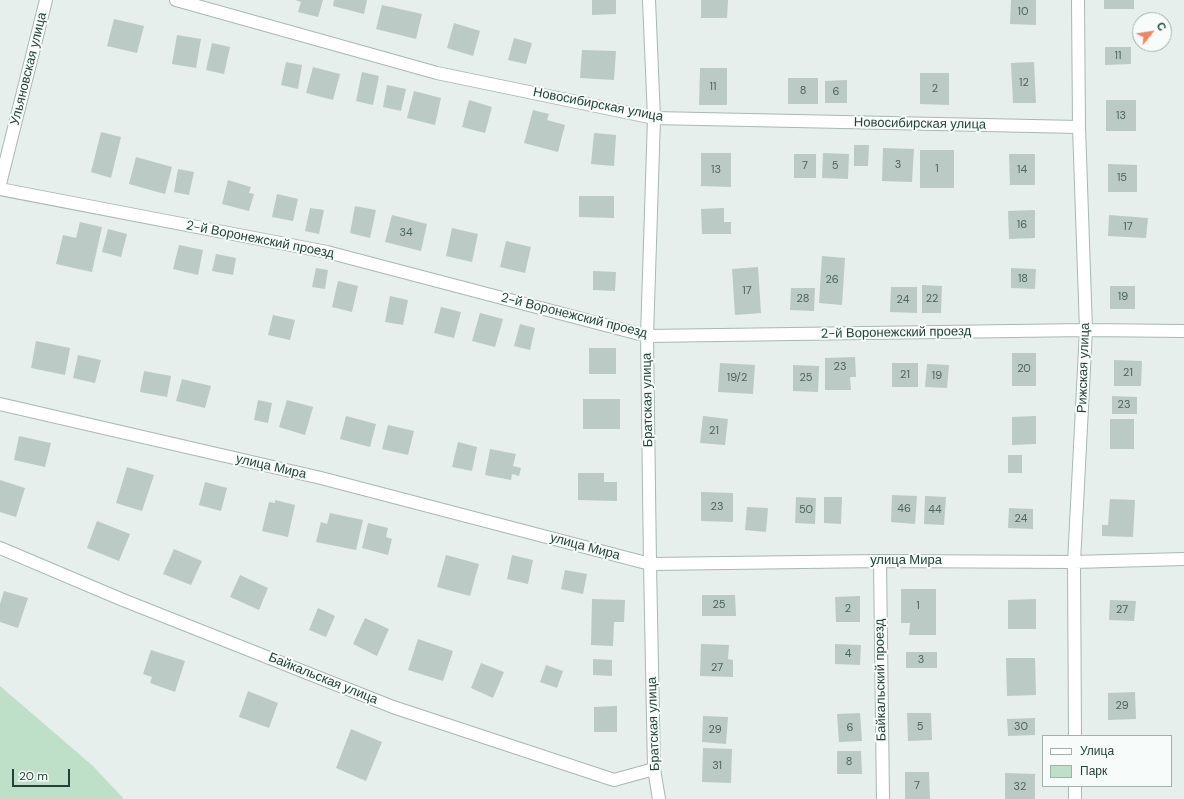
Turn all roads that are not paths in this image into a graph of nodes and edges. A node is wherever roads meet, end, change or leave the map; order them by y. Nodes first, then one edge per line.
1 (46, 0) edge
2 (176, 0) edge
3 (648, 0) edge
4 (1078, 0) edge
5 (654, 118) junction
6 (1079, 127) junction
7 (0, 184) edge
8 (0, 189) edge
9 (1086, 330) junction
10 (1184, 331) edge
11 (647, 336) junction
12 (0, 404) edge
13 (0, 548) edge
14 (1184, 559) edge
15 (880, 561) junction
16 (1074, 562) junction
17 (650, 564) junction
18 (1075, 735) edge
19 (654, 769) junction
20 (1075, 787) edge
21 (660, 799) edge
22 (883, 799) edge
23 (1075, 799) edge

1 - 7 street, Ульяновская улица
2 - 5 street, Новосибирская улица
3 - 5 street, Братская улица
4 - 6 street, Рижская улица
5 - 6 street, Новосибирская улица
5 - 11 street, Братская улица
6 - 9 street, Рижская улица
8 - 11 street, 2-й Воронежский проезд
9 - 10 street, 2-й Воронежский проезд
9 - 11 street, 2-й Воронежский проезд
9 - 16 street, Рижская улица
11 - 17 street, Братская улица
12 - 17 street, улица Мира
13 - 19 street, Байкальская улица
14 - 16 street, улица Мира
15 - 16 street, улица Мира
15 - 17 street, улица Мира
15 - 22 street, Байкальский проезд
16 - 18 street, Рижская улица
17 - 19 street, Братская улица
19 - 21 street, Братская улица
20 - 23 street

